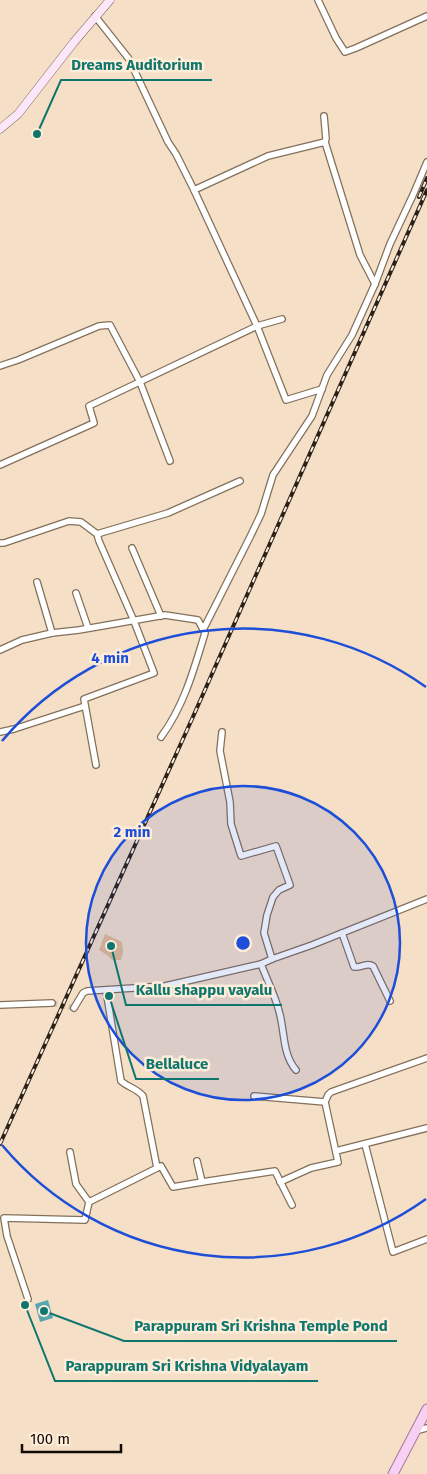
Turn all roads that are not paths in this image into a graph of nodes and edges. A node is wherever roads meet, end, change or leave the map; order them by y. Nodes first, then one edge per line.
1 (110, 0) edge
2 (318, 0) edge
3 (95, 16) junction
4 (427, 16) edge
5 (324, 116) dead end
6 (0, 129) edge
7 (325, 142) junction
8 (427, 162) edge
9 (194, 190) junction
10 (376, 284) junction
11 (282, 319) dead end
12 (257, 326) junction
13 (0, 366) edge
14 (140, 382) junction
15 (322, 389) junction
16 (170, 461) dead end
17 (0, 465) edge
18 (240, 481) dead end
19 (97, 534) junction
20 (0, 543) edge
21 (132, 548) dead end
22 (36, 582) dead end
23 (76, 593) dead end
24 (161, 616) junction
25 (134, 621) junction
26 (88, 628) junction
27 (203, 630) junction
28 (52, 633) junction
29 (0, 650) edge
30 (85, 706) junction
31 (0, 732) edge
32 (222, 732) dead end
33 (161, 737) dead end
34 (96, 765) dead end
35 (427, 899) edge
36 (342, 934) junction
37 (272, 959) junction
38 (261, 964) junction
39 (106, 990) junction
40 (390, 1001) dead end
41 (52, 1003) tunnel mouth
42 (0, 1005) edge
43 (74, 1008) dead end
44 (427, 1058) edge
45 (296, 1070) dead end
46 (254, 1096) dead end
47 (325, 1102) junction
48 (427, 1128) edge
49 (365, 1144) junction
50 (336, 1151) junction
51 (70, 1152) dead end
52 (197, 1161) dead end
53 (157, 1168) junction
54 (202, 1182) junction
55 (280, 1182) junction
56 (89, 1202) junction
57 (292, 1205) dead end
58 (427, 1240) edge
59 (28, 1299) dead end
60 (427, 1409) edge
61 (427, 1428) edge
62 (415, 1432) junction
63 (393, 1474) edge

1 - 3 main road
2 - 4 street
3 - 6 main road
3 - 9 street
5 - 7 street
7 - 9 street
7 - 10 street
8 - 10 street
9 - 12 street
10 - 15 street
11 - 12 street
12 - 14 street
12 - 15 street
13 - 14 street
14 - 16 street
14 - 17 street
15 - 27 street
18 - 19 street
19 - 20 street
19 - 25 street
21 - 24 street
22 - 28 street
23 - 26 street
24 - 25 street
24 - 27 street
25 - 26 street
25 - 30 street
26 - 28 street
27 - 33 street
28 - 29 street
30 - 31 street
30 - 34 street
32 - 37 street
35 - 36 street
36 - 37 street
36 - 40 street
37 - 38 street
38 - 39 street
38 - 45 street
39 - 43 street
39 - 53 street
41 - 42 street
44 - 47 street
46 - 47 street
47 - 50 street
48 - 49 street
49 - 50 street
49 - 58 street
50 - 55 street
51 - 56 street
52 - 54 street
53 - 54 street
53 - 56 street
54 - 55 street
55 - 57 street
56 - 59 street
60 - 62 main road
61 - 62 street
62 - 63 main road

